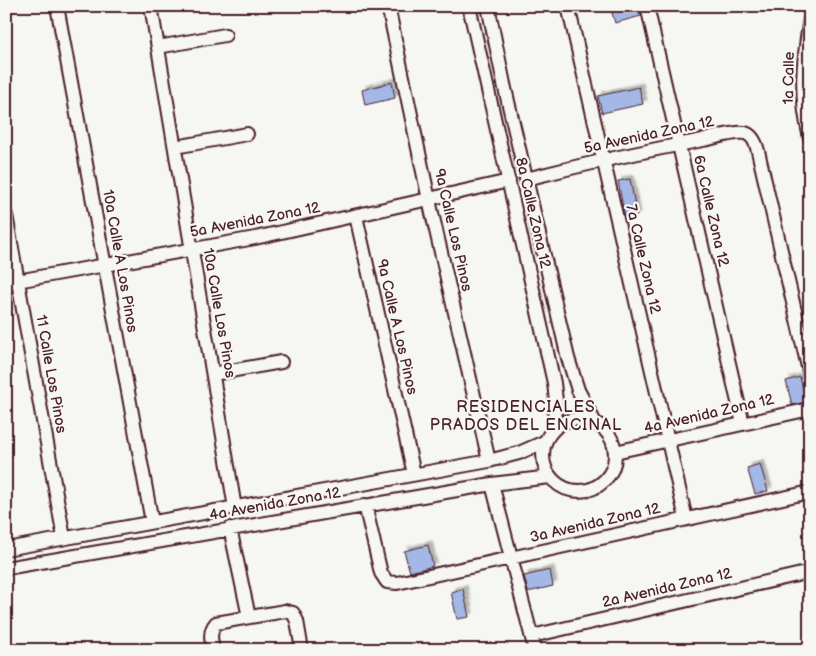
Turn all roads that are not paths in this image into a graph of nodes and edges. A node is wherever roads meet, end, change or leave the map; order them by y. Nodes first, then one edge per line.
1 (57, 6) edge
2 (151, 6) edge
3 (388, 6) edge
4 (470, 6) edge
5 (488, 6) edge
6 (568, 6) edge
7 (648, 6) edge
8 (810, 18) edge
9 (225, 35) dead end
10 (808, 41) edge
11 (158, 47) junction
12 (247, 134) dead end
13 (810, 138) edge
14 (680, 144) junction
15 (175, 147) junction
16 (603, 160) junction
17 (526, 179) junction
18 (509, 181) junction
19 (429, 200) junction
20 (6, 215) edge
21 (356, 216) junction
22 (192, 249) junction
23 (104, 265) junction
24 (12, 282) edge
25 (281, 362) dead end
26 (213, 374) junction
27 (810, 376) edge
28 (810, 409) edge
29 (594, 421) junction
30 (743, 424) junction
31 (553, 429) junction
32 (668, 440) junction
33 (544, 442) junction
34 (615, 452) junction
35 (489, 461) junction
36 (414, 474) junction
37 (550, 477) junction
38 (492, 484) junction
39 (810, 492) edge
40 (365, 505) junction
41 (235, 508) junction
42 (686, 519) junction
43 (152, 522) junction
44 (230, 528) junction
45 (64, 538) junction
46 (6, 549) edge
47 (510, 558) junction
48 (6, 568) edge
49 (810, 572) edge
50 (249, 617) junction
51 (532, 636) junction
52 (213, 650) edge
53 (302, 650) edge
54 (535, 650) edge

1 - 23 street, 10a Calle A Los Pinos
2 - 11 street, 10a Calle Los Pinos
3 - 19 street, 9a Calle Los Pinos
4 - 18 street, 8a Calle Zona 12
5 - 17 street, 8a Calle Zona 12
6 - 16 street, 7a Calle Zona 12
7 - 14 street, 6a Calle Zona 12
8 - 10 street, 1a Calle
9 - 11 street
10 - 13 street, 1a Calle
11 - 15 street, 10a Calle Los Pinos
12 - 15 street
14 - 16 street, 5a Avenida Zona 12
14 - 27 street, 5a Avenida Zona 12
14 - 30 street, 6a Calle Zona 12
15 - 22 street, 10a Calle Los Pinos
16 - 17 street, 5a Avenida Zona 12
16 - 32 street, 7a Calle Zona 12
17 - 29 street, 8a Calle Zona 12
18 - 19 street, 5a Avenida Zona 12
18 - 31 street, 8a Calle Zona 12
19 - 21 street, 5a Avenida Zona 12
19 - 35 street, 9a Calle Los Pinos
20 - 24 street, 11 Calle Los Pinos
21 - 22 street, 5a Avenida Zona 12
21 - 36 street, 9a Calle A Los Pinos
22 - 23 street, 5a Avenida Zona 12
22 - 26 street, 10a Calle Los Pinos
23 - 24 street, 5a Avenida Zona 12
23 - 43 street, 10a Calle A Los Pinos
24 - 45 street, 11 Calle Los Pinos
25 - 26 street
26 - 41 street, 10a Calle Los Pinos
28 - 30 street, 4a Avenida Zona 12
29 - 31 street
29 - 34 street
30 - 32 street, 4a Avenida Zona 12
31 - 33 street
32 - 34 street, 4a Avenida Zona 12
32 - 42 street, 7a Calle Zona 12
33 - 35 street, 4a Avenida Zona 12
33 - 37 street
34 - 37 street
35 - 36 street, 4a Avenida Zona 12
36 - 41 street, 4a Avenida Zona 12
37 - 38 street, 4a Avenida Zona 12
38 - 40 street, 4a Avenida Zona 12
38 - 47 street
39 - 42 street, 3a Avenida Zona 12
40 - 44 street, 4a Avenida Zona 12
40 - 47 street, 3a Avenida Zona 12
41 - 43 street, 4a Avenida Zona 12
42 - 47 street, 3a Avenida Zona 12
43 - 45 street, 4a Avenida Zona 12
44 - 48 street, 4a Avenida Zona 12
44 - 50 street
45 - 46 street, 4a Avenida Zona 12
47 - 51 street
49 - 51 street, 2a Avenida Zona 12
50 - 52 street
50 - 53 street
51 - 54 street

